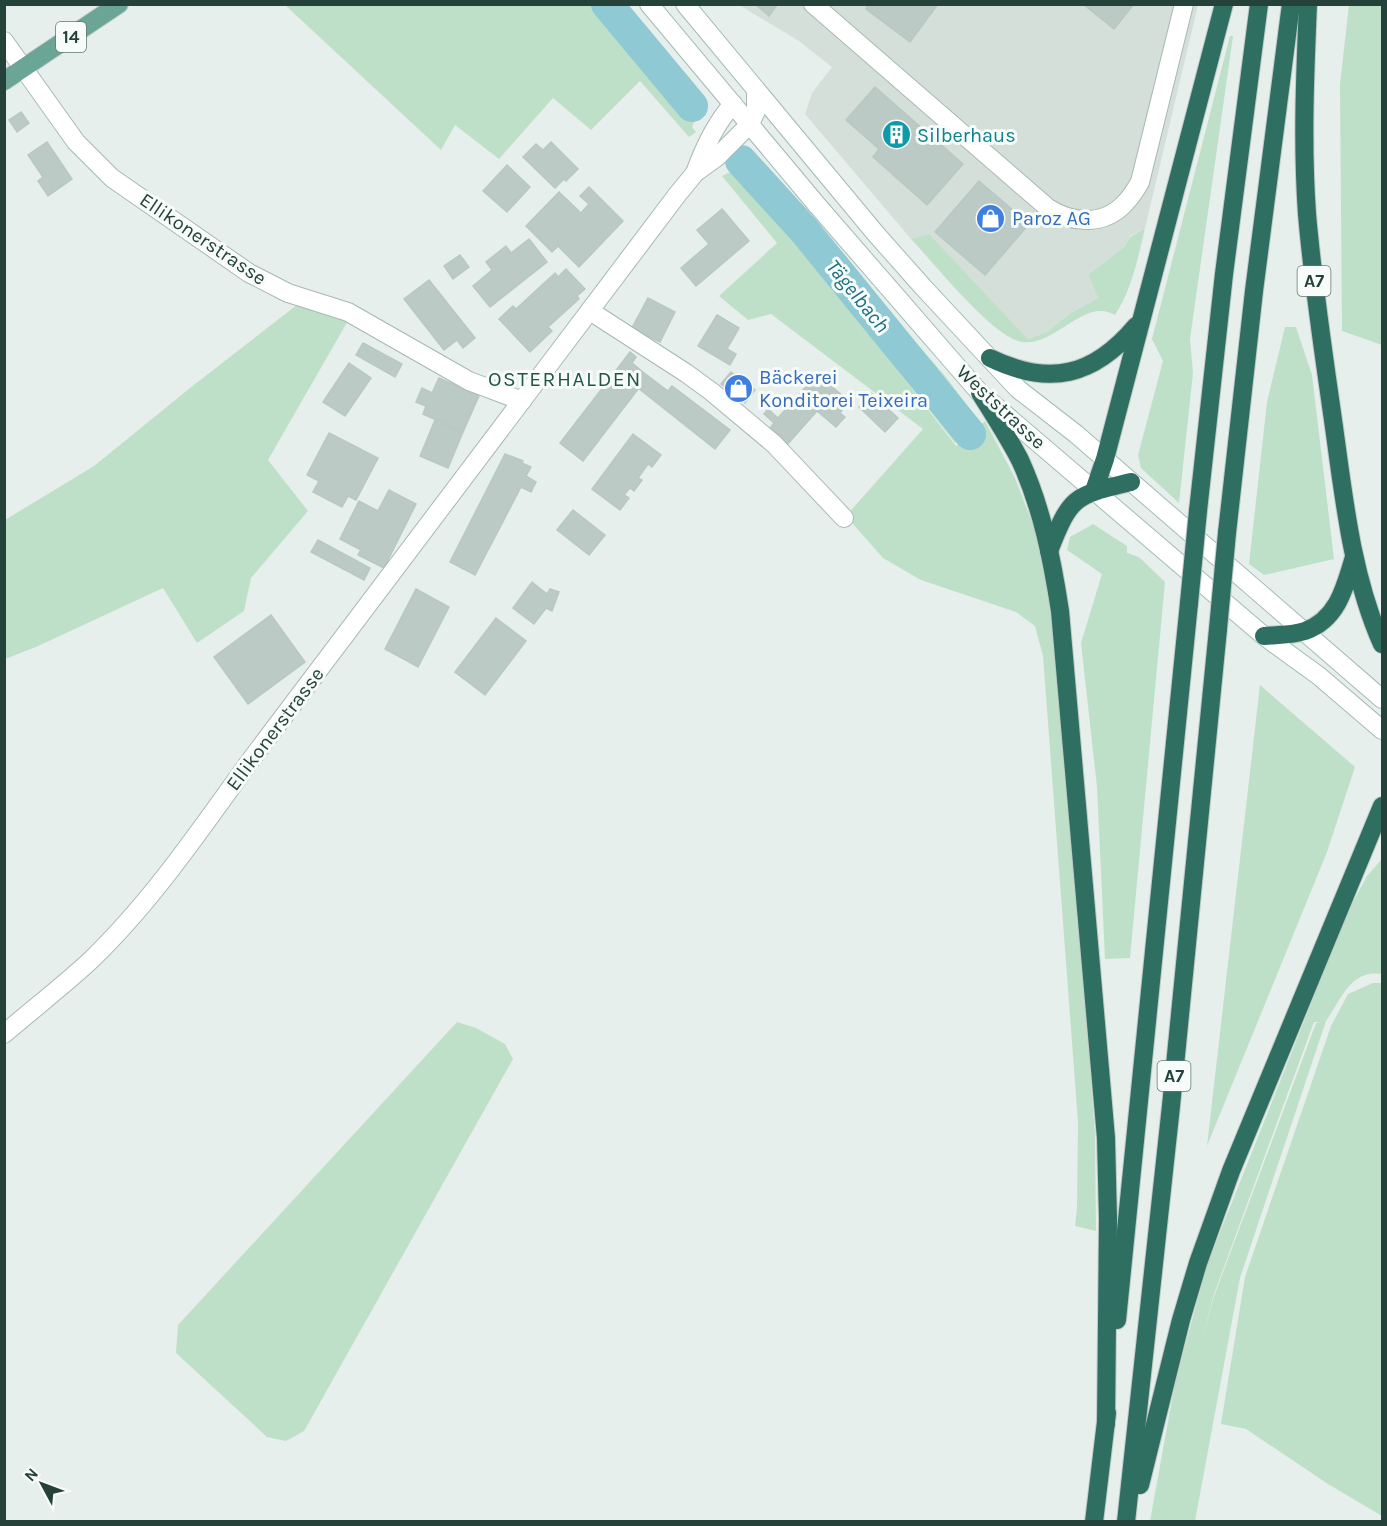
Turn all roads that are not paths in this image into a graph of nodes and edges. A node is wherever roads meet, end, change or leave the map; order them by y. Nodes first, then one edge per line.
1 (119, 4) edge
2 (649, 4) edge
3 (685, 4) edge
4 (813, 4) edge
5 (1185, 4) edge
6 (1224, 4) edge
7 (1259, 4) edge
8 (1291, 4) edge
9 (1308, 4) edge
10 (4, 41) edge
11 (23, 69) junction
12 (4, 81) edge
13 (756, 90) junction
14 (729, 108) junction
15 (746, 128) junction
16 (711, 150) junction
17 (594, 314) junction
18 (1140, 322) junction
19 (990, 358) junction
20 (980, 393) junction
21 (522, 401) junction
22 (1105, 459) junction
23 (1131, 482) junction
24 (1094, 491) junction
25 (844, 518) dead end
26 (1049, 551) junction
27 (1354, 555) junction
28 (1304, 632) junction
29 (1264, 636) junction
30 (1383, 644) edge
31 (1383, 699) edge
32 (1383, 730) edge
33 (1383, 806) edge
34 (1383, 844) edge
35 (1344, 896) junction
36 (4, 1034) edge
37 (1106, 1424) junction
38 (1094, 1521) edge
39 (1126, 1521) edge
40 (1131, 1521) edge

1 - 11 main road, 14
2 - 14 street, Weststrasse
3 - 13 street, Weststrasse
4 - 5 street
6 - 18 highway
7 - 37 highway, A7, bridge
8 - 39 highway, A7, bridge
9 - 27 highway, A7
10 - 11 street, Ellikonerstrasse
11 - 12 main road, 14
11 - 21 street, Ellikonerstrasse
13 - 15 street
13 - 19 street, Weststrasse
14 - 15 street, Weststrasse
14 - 16 street, Ellikonerstrasse
15 - 16 street, Ellikonerstrasse
15 - 20 street, Weststrasse
16 - 17 street, Ellikonerstrasse
17 - 21 street, Ellikonerstrasse
17 - 25 street
18 - 19 highway
18 - 22 highway
19 - 22 street, Weststrasse
20 - 24 street, Weststrasse
20 - 26 highway, A7
21 - 36 street, Ellikonerstrasse
22 - 23 street, Weststrasse
22 - 24 highway
23 - 24 highway
23 - 28 street, Weststrasse
24 - 26 highway
24 - 29 street, Weststrasse
26 - 37 highway, A7
27 - 28 highway, A7
27 - 30 highway, A7
28 - 29 highway, A7
28 - 31 street, Weststrasse
29 - 32 street, Weststrasse
33 - 35 highway
34 - 35 highway
35 - 40 highway
37 - 38 highway, A7

